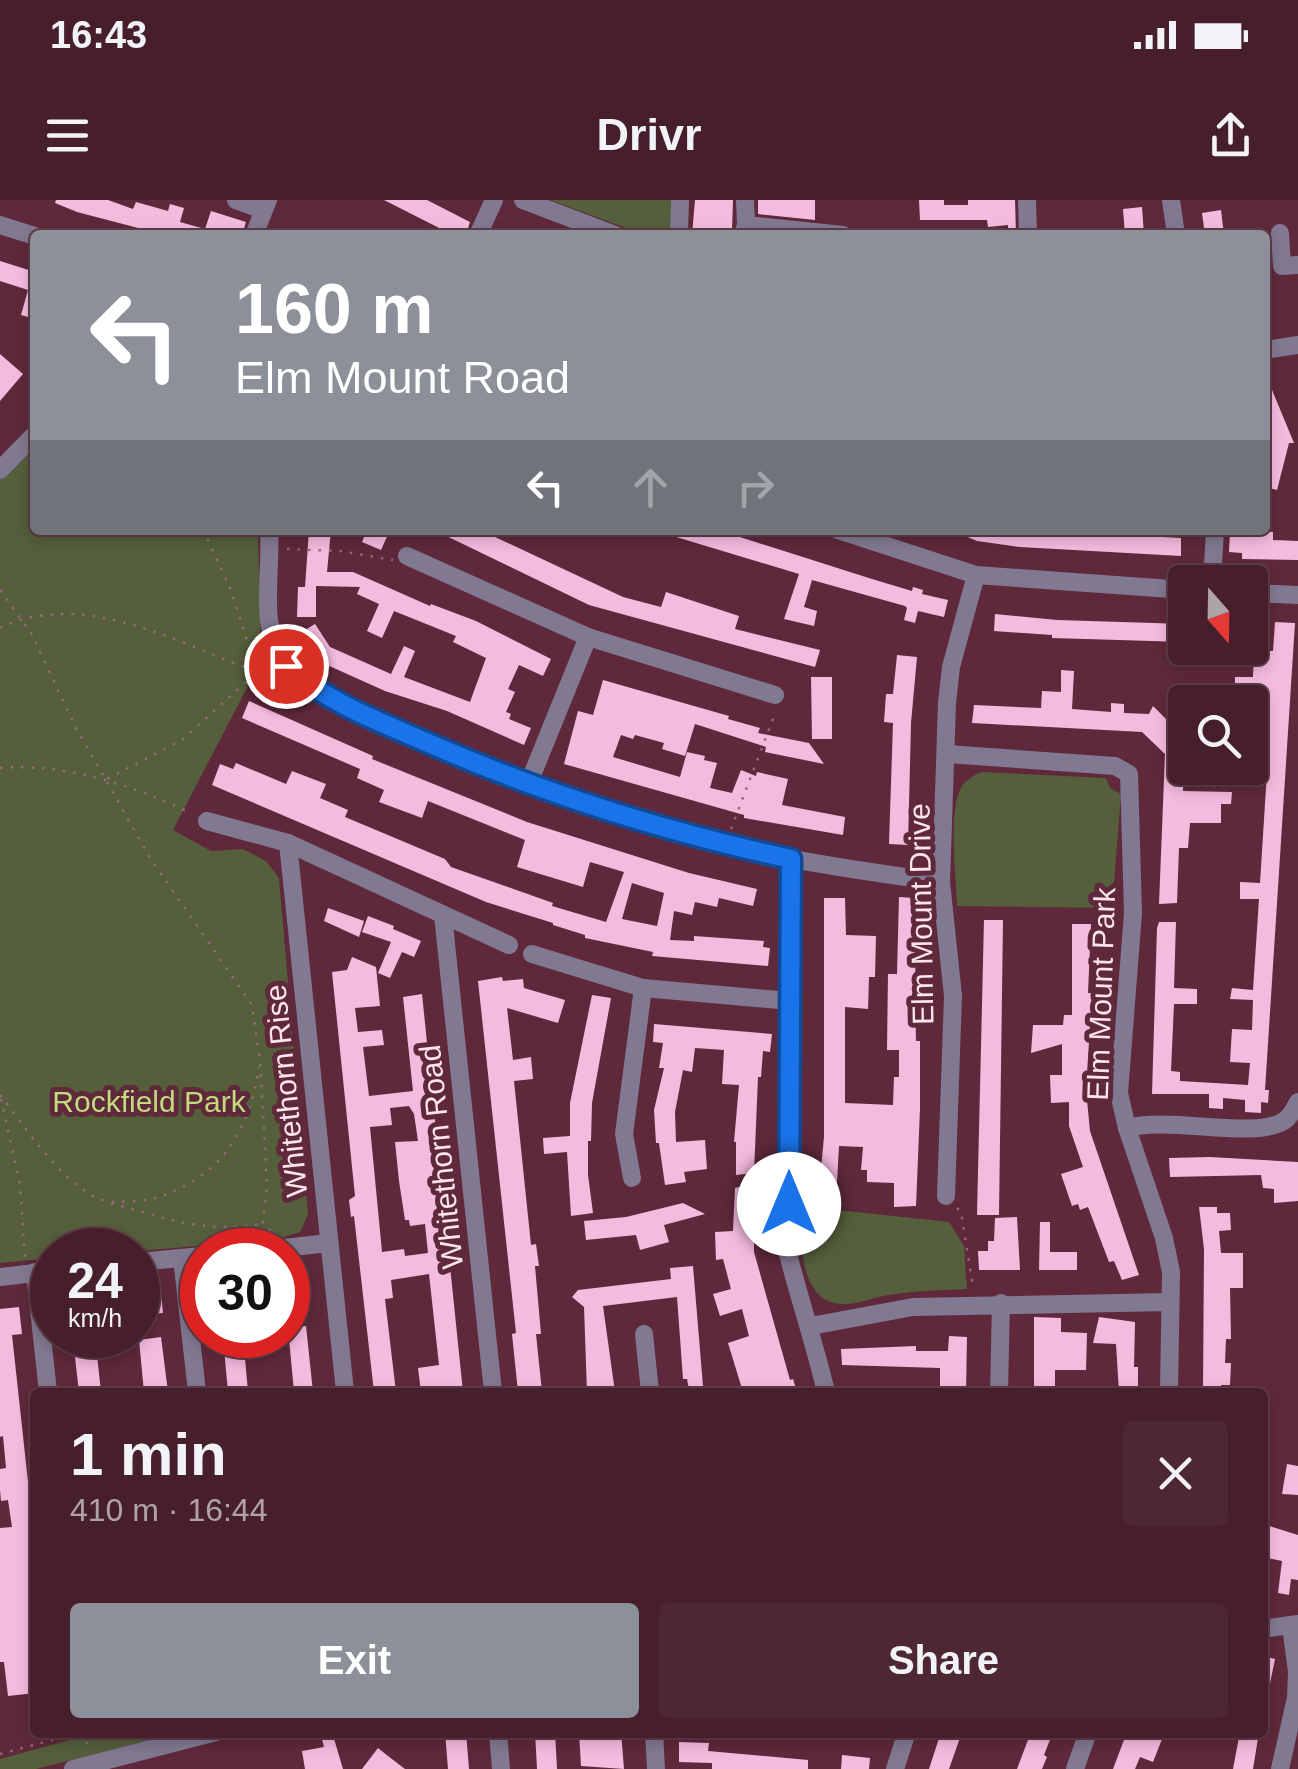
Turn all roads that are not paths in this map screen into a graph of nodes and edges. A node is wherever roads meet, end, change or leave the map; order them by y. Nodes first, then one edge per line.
1 (236, 200) edge
2 (494, 200) edge
3 (523, 200) edge
4 (680, 200) edge
5 (745, 200) edge
6 (1027, 200) edge
7 (1171, 200) edge
8 (266, 205) edge
9 (0, 225) edge
10 (256, 230) edge
11 (480, 230) edge
12 (602, 230) edge
13 (679, 230) edge
14 (744, 230) edge
15 (1028, 230) edge
16 (1175, 230) edge
17 (1280, 233) dead end
18 (30, 234) edge
19 (1298, 266) edge
20 (1298, 345) edge
21 (1270, 349) edge
22 (30, 439) edge
23 (0, 470) edge
24 (853, 535) edge
25 (1215, 535) edge
26 (270, 539) edge
27 (407, 556) road end
28 (1213, 565) edge
29 (976, 575) junction
30 (1168, 589) edge
31 (1268, 594) edge
32 (1298, 595) edge
33 (588, 637) junction
34 (775, 695) road end
35 (947, 754) junction
36 (528, 785) junction
37 (207, 821) road end
38 (288, 844) junction
39 (791, 859) junction
40 (942, 882) junction
41 (443, 915) junction
42 (509, 944) dead end
43 (532, 954) dead end
44 (643, 988) junction
45 (790, 1001) junction
46 (1298, 1102) edge
47 (1127, 1128) junction
48 (632, 1178) dead end
49 (946, 1196) road end
50 (328, 1243) junction
51 (310, 1245) edge
52 (30, 1274) edge
53 (0, 1277) edge
54 (1170, 1302) junction
55 (1001, 1303) junction
56 (811, 1326) junction
57 (644, 1334) dead end
58 (45, 1358) edge
59 (194, 1358) edge
60 (48, 1388) edge
61 (198, 1388) edge
62 (345, 1388) edge
63 (493, 1388) edge
64 (650, 1388) edge
65 (825, 1388) edge
66 (1000, 1388) edge
67 (1169, 1388) edge
68 (1294, 1624) edge
69 (1268, 1628) edge
70 (193, 1738) edge
71 (498, 1738) edge
72 (654, 1738) edge
73 (905, 1738) edge
74 (1086, 1738) edge
75 (72, 1769) edge
76 (500, 1769) edge
77 (656, 1769) edge
78 (895, 1769) edge
79 (1075, 1769) edge
80 (1280, 1769) edge

1 - 8 street
2 - 11 street
3 - 12 street
4 - 13 street
5 - 14 street
6 - 15 street
7 - 16 street
8 - 10 street
9 - 18 street
17 - 19 street
20 - 21 street
22 - 23 street
24 - 29 street
25 - 28 street
26 - 36 street
27 - 33 street
29 - 30 street
29 - 35 street, Elm Mount Drive
31 - 32 street
33 - 34 street
33 - 36 street
35 - 40 street, Elm Mount Drive
35 - 47 street, Elm Mount Park
36 - 39 street
37 - 38 street
38 - 41 street
38 - 50 street, Whitethorn Rise
39 - 40 street
39 - 45 street
40 - 49 street, Elm Mount Drive
41 - 42 street
41 - 63 street, Whitethorn Road
43 - 44 street
44 - 45 street
44 - 48 street
45 - 56 street
46 - 47 street
47 - 54 street, Elm Mount Park
50 - 51 street
50 - 62 street, Whitethorn Rise
52 - 53 street
54 - 55 street
54 - 67 street, Elm Mount Park
55 - 56 street
55 - 66 street
56 - 65 street
57 - 64 street
58 - 60 street
59 - 61 street
68 - 69 street
68 - 80 street
70 - 75 street
71 - 76 street
72 - 77 street
73 - 78 street
74 - 79 street

